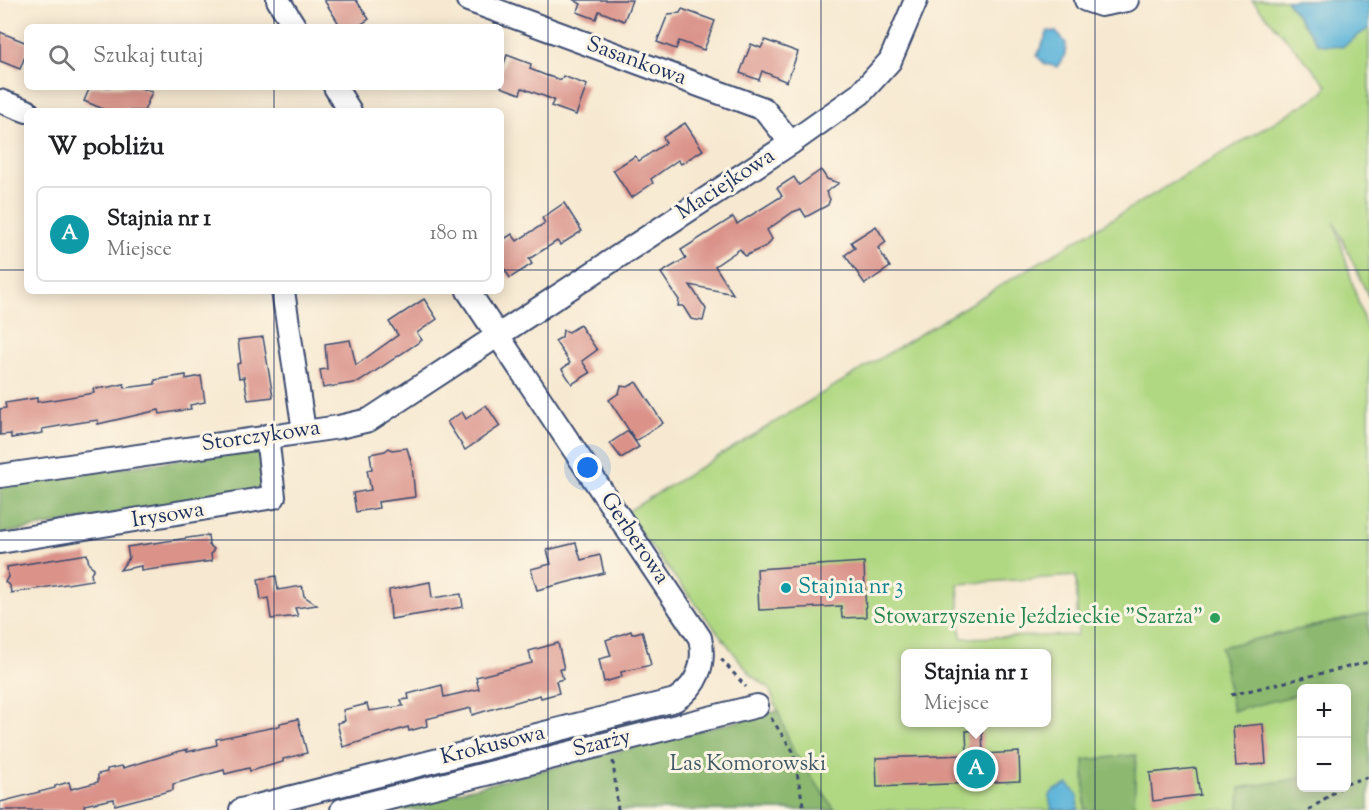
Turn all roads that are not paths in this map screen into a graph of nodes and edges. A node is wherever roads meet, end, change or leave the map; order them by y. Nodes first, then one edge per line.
1 (278, 0) edge
2 (468, 0) edge
3 (916, 0) edge
4 (1086, 0) edge
5 (1127, 0) edge
6 (294, 24) edge
7 (337, 90) edge
8 (0, 101) edge
9 (348, 108) edge
10 (24, 110) edge
11 (791, 142) junction
12 (283, 294) edge
13 (470, 294) edge
14 (498, 336) junction
15 (304, 431) junction
16 (267, 436) junction
17 (0, 476) edge
18 (0, 542) edge
19 (700, 638) joint
20 (757, 706) road end
21 (241, 810) edge
22 (342, 810) edge

1 - 6 street
2 - 11 street, Sasankowa
3 - 11 street, Maciejkowa
4 - 5 street
7 - 9 street
8 - 10 street
11 - 14 street, Maciejkowa
12 - 15 street
13 - 14 street, Gerberowa
14 - 15 street, Storczykowa
14 - 19 street, Gerberowa
15 - 16 street, Storczykowa
16 - 17 street, Storczykowa
16 - 18 street, Irysowa
19 - 21 street, Krokusowa
20 - 22 street, Szarży

